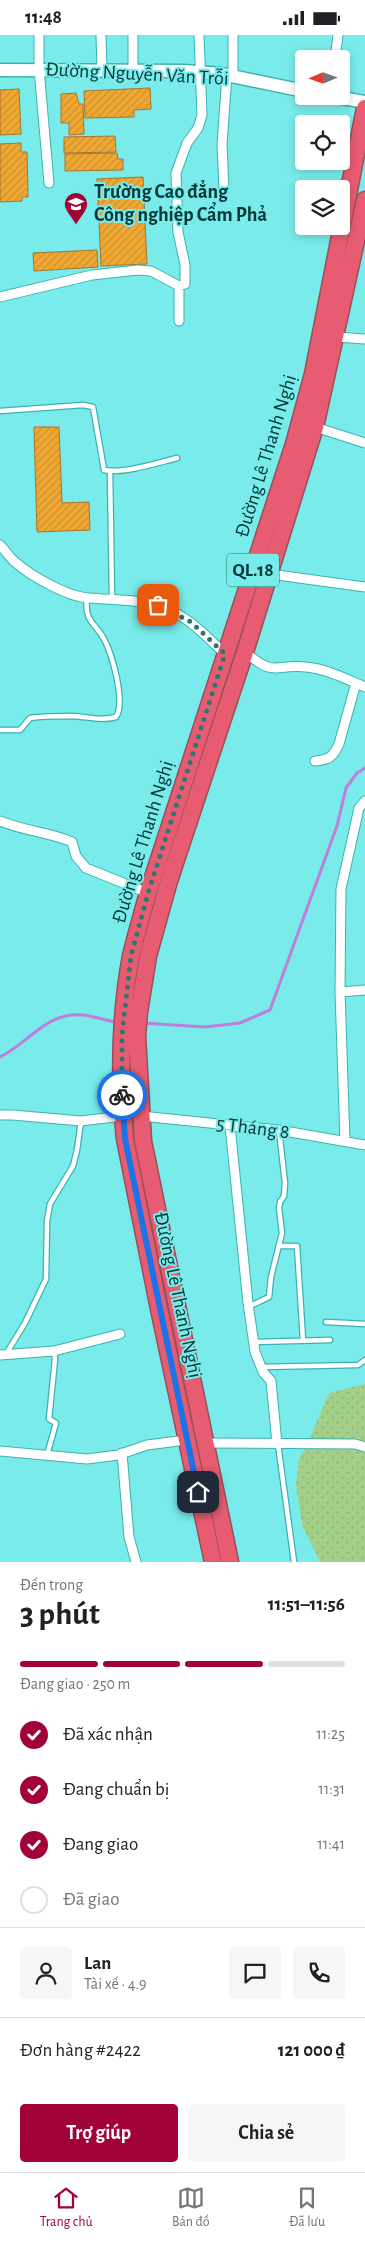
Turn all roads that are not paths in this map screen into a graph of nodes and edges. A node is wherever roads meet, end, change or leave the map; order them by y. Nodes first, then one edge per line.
1 (39, 35) edge
2 (101, 35) edge
3 (133, 35) edge
4 (199, 35) edge
5 (233, 35) edge
6 (338, 35) edge
7 (336, 50) edge
8 (39, 69) junction
9 (0, 70) edge
10 (102, 70) junction
11 (133, 71) junction
12 (201, 73) junction
13 (230, 76) junction
14 (295, 89) edge
15 (350, 99) edge
16 (365, 102) edge
17 (365, 108) edge
18 (49, 183) dead end
19 (224, 190) dead end
20 (365, 200) edge
21 (180, 286) junction
22 (0, 297) edge
23 (179, 321) dead end
24 (336, 337) junction
25 (365, 339) edge
26 (0, 411) edge
27 (315, 427) junction
28 (365, 443) edge
29 (177, 458) dead end
30 (110, 471) junction
31 (0, 545) edge
32 (270, 574) junction
33 (365, 587) edge
34 (88, 598) junction
35 (112, 598) junction
36 (245, 651) junction
37 (225, 654) junction
38 (356, 683) junction
39 (365, 687) edge
40 (0, 730) edge
41 (315, 761) dead end
42 (181, 791) junction
43 (198, 797) junction
44 (365, 801) edge
45 (0, 821) edge
46 (148, 893) junction
47 (365, 990) edge
48 (340, 991) junction
49 (131, 1011) junction
50 (130, 1036) junction
51 (0, 1115) edge
52 (122, 1116) junction
53 (141, 1116) junction
54 (81, 1121) junction
55 (230, 1125) junction
56 (279, 1131) junction
57 (346, 1141) junction
58 (365, 1145) edge
59 (280, 1246) junction
60 (176, 1305) junction
61 (248, 1307) junction
62 (159, 1309) junction
63 (326, 1322) dead end
64 (365, 1324) edge
65 (120, 1333) dead end
66 (330, 1339) dead end
67 (302, 1341) junction
68 (254, 1342) junction
69 (54, 1351) junction
70 (3, 1354) edge
71 (365, 1360) edge
72 (261, 1367) junction
73 (186, 1439) junction
74 (205, 1443) junction
75 (277, 1444) junction
76 (365, 1447) edge
77 (0, 1451) edge
78 (122, 1453) junction
79 (46, 1455) junction
80 (135, 1562) edge
81 (213, 1562) edge
82 (230, 1562) edge
83 (294, 1562) edge

1 - 8 street
2 - 10 street
3 - 11 street
4 - 12 street
5 - 13 street
6 - 7 street
8 - 9 street, Đường Nguyễn Văn Trỗi
8 - 10 street, Đường Nguyễn Văn Trỗi
8 - 18 street
10 - 11 street, Đường Nguyễn Văn Trỗi
11 - 12 street, Đường Nguyễn Văn Trỗi
12 - 13 street, Đường Nguyễn Văn Trỗi
12 - 21 street
13 - 14 street, Đường Nguyễn Văn Trỗi
13 - 19 street
15 - 16 street
17 - 37 highway, Đường Lê Thanh Nghị / QL.18
20 - 24 highway, Đường Lê Thanh Nghị / QL.18
21 - 22 street
21 - 23 street
24 - 25 street
24 - 27 highway, Đường Lê Thanh Nghị / QL.18
26 - 30 lane
27 - 28 street
27 - 32 highway, Đường Lê Thanh Nghị / QL.18
29 - 30 lane
30 - 35 lane
31 - 34 street
32 - 33 street
32 - 36 highway, Đường Lê Thanh Nghị / QL.18
34 - 35 street
34 - 40 lane
35 - 37 street
36 - 38 street
36 - 43 highway, Đường Lê Thanh Nghị / QL.18
37 - 42 highway, Đường Lê Thanh Nghị / QL.18
38 - 39 street
38 - 41 street
42 - 43 highway
42 - 46 highway, Đường Lê Thanh Nghị / QL.18
43 - 49 highway, Đường Lê Thanh Nghị / QL.18
44 - 48 street
45 - 46 street
46 - 49 highway, Đường Lê Thanh Nghị / QL.18
47 - 48 street
48 - 57 street
49 - 50 highway, QL.18
50 - 52 highway, Đường Lê Thanh Nghị / QL.18
50 - 53 highway, Đường Lê Thanh Nghị / QL.18
51 - 54 street
52 - 54 street
52 - 62 highway, Đường Lê Thanh Nghị / QL.18
53 - 55 street, 5 Tháng 8
53 - 60 highway, Đường Lê Thanh Nghị / QL.18
54 - 70 lane
55 - 56 street, 5 Tháng 8
55 - 61 street
56 - 57 street, 5 Tháng 8
56 - 59 lane
57 - 58 street, 5 Tháng 8
59 - 61 lane
59 - 67 lane
60 - 62 highway
60 - 74 highway, Đường Lê Thanh Nghị / QL.18
61 - 68 street
62 - 73 highway, Đường Lê Thanh Nghị / QL.18
63 - 64 lane
65 - 69 street
66 - 67 lane
67 - 68 lane
68 - 72 street
69 - 70 street
69 - 79 lane
71 - 72 lane
72 - 75 street
73 - 78 street
73 - 81 highway, Đường Lê Thanh Nghị / QL.18
74 - 75 street
74 - 82 highway, Đường Lê Thanh Nghị / QL.18
75 - 76 street
75 - 83 lane
77 - 79 street
78 - 79 street
78 - 80 street

